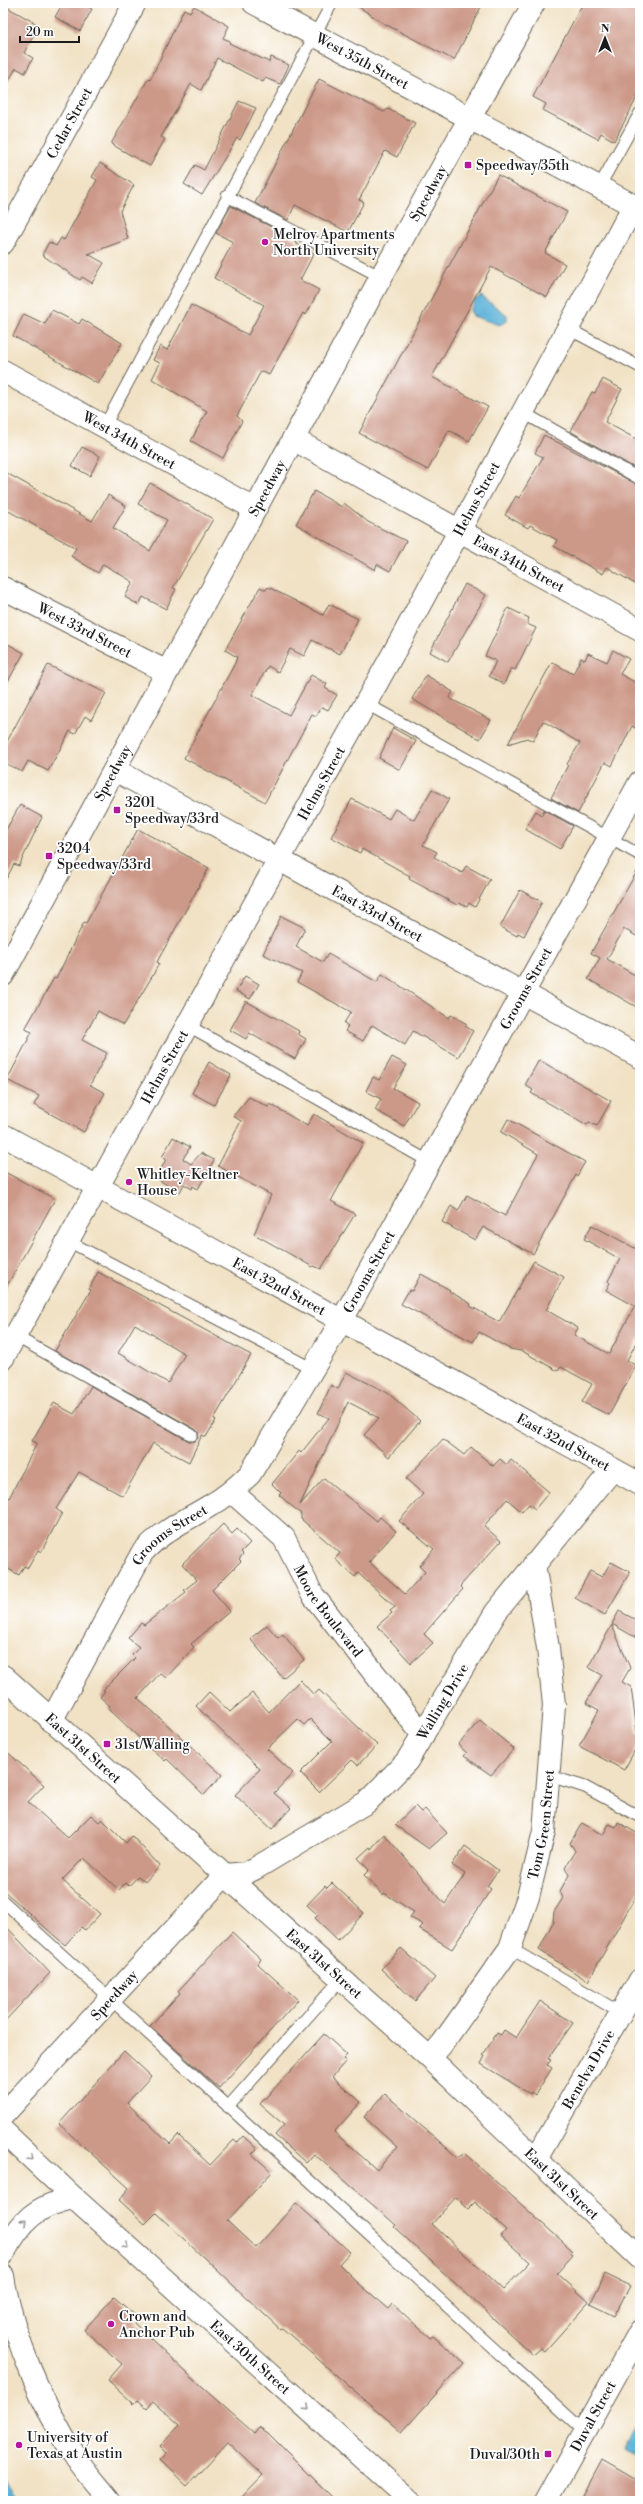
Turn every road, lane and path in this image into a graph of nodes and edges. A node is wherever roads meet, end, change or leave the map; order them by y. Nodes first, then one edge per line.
1 (135, 3) edge
2 (254, 3) edge
3 (332, 3) edge
4 (534, 3) edge
5 (315, 34) junction
6 (640, 113) edge
7 (472, 117) junction
8 (599, 187) junction
9 (227, 196) junction
10 (637, 207) edge
11 (3, 243) edge
12 (381, 277) junction
13 (567, 328) junction
14 (640, 367) edge
15 (3, 371) edge
16 (522, 412) junction
17 (104, 427) junction
18 (293, 439) junction
19 (640, 479) edge
20 (255, 509) junction
21 (458, 531) junction
22 (3, 588) edge
23 (640, 630) edge
24 (167, 672) junction
25 (365, 703) junction
26 (115, 770) junction
27 (640, 782) edge
28 (609, 838) junction
29 (640, 855) edge
30 (279, 859) junction
31 (9, 951) edge
32 (3, 975) edge
33 (523, 992) junction
34 (187, 1025) junction
35 (640, 1056) edge
36 (3, 1135) edge
37 (430, 1162) junction
38 (98, 1187) junction
39 (68, 1241) junction
40 (342, 1320) junction
41 (15, 1336) junction
42 (3, 1358) edge
43 (313, 1369) junction
44 (192, 1435) dead end
45 (613, 1469) junction
46 (640, 1484) edge
47 (232, 1492) junction
48 (534, 1564) junction
49 (3, 1676) edge
50 (51, 1721) junction
51 (423, 1735) junction
52 (550, 1776) junction
53 (640, 1817) edge
54 (225, 1875) junction
55 (3, 1901) edge
56 (510, 1948) junction
57 (341, 1979) junction
58 (640, 1980) edge
59 (110, 2000) junction
60 (621, 2013) junction
61 (430, 2058) junction
62 (228, 2107) junction
63 (3, 2115) edge
64 (3, 2131) edge
65 (536, 2159) junction
66 (74, 2198) junction
67 (3, 2254) edge
68 (640, 2258) edge
69 (3, 2276) edge
70 (9, 2327) edge
71 (640, 2331) edge
72 (584, 2431) junction
73 (110, 2501) edge
74 (410, 2501) edge
75 (546, 2501) edge

1 - 11 street, Cedar Street
2 - 5 street, West 35th Street
3 - 5 lane
4 - 7 street, Speedway
5 - 7 street, West 35th Street
5 - 9 lane
6 - 8 lane
7 - 8 street, West 35th Street
7 - 12 street, Speedway
8 - 10 street, West 35th Street
9 - 12 lane
9 - 17 lane
10 - 13 street, Helms Street
12 - 18 street, Speedway
13 - 14 lane
13 - 16 street, Helms Street
15 - 17 street, West 34th Street
16 - 19 lane
16 - 21 street, Helms Street
17 - 20 street, West 34th Street
18 - 20 street, Speedway
18 - 21 street, East 34th Street
20 - 24 street, Speedway
21 - 23 street, East 34th Street
21 - 25 street, Helms Street
22 - 24 street, West 33rd Street
24 - 26 street, Speedway
25 - 28 lane
25 - 30 street, Helms Street
26 - 30 street, East 33rd Street
26 - 31 street, Speedway
27 - 28 street, Grooms Street
28 - 29 lane
28 - 33 street, Grooms Street
30 - 33 street, East 33rd Street
30 - 34 street, Helms Street
31 - 32 street, Speedway
33 - 35 street, East 33rd Street
33 - 37 street, Grooms Street
34 - 37 lane
34 - 38 street, Helms Street
36 - 38 street, East 32nd Street
37 - 40 street, Grooms Street
38 - 39 street, Helms Street
38 - 40 street, East 32nd Street
39 - 41 street, Helms Street
39 - 43 lane
40 - 43 street, Grooms Street
40 - 45 street, East 32nd Street
41 - 42 street, Helms Street
41 - 44 lane
43 - 47 street, Grooms Street
45 - 46 street, East 32nd Street
45 - 48 street, Walling Drive
47 - 50 street, Grooms Street
47 - 51 street, Moore Boulevard
48 - 51 street, Walling Drive
48 - 52 street, Tom Green Street
49 - 50 street, East 31st Street
50 - 54 street, East 31st Street
51 - 54 street, Walling Drive
52 - 53 lane
52 - 56 street, Tom Green Street
54 - 57 street, East 31st Street
54 - 59 street, Speedway
55 - 59 lane
56 - 60 lane
56 - 61 street, Tom Green Street
57 - 61 street, East 31st Street
57 - 62 lane
58 - 60 street, Benelva Drive
59 - 62 lane
59 - 63 street, Speedway
60 - 65 street, Benelva Drive
61 - 65 street, East 31st Street
62 - 72 lane
64 -> 66 street, East 30th Street
65 - 68 street, East 31st Street
67 -> 66 street
66 -> 74 street, East 30th Street
69 - 70 street
70 - 73 street
71 - 72 street, Duval Street
72 - 75 street, Duval Street

